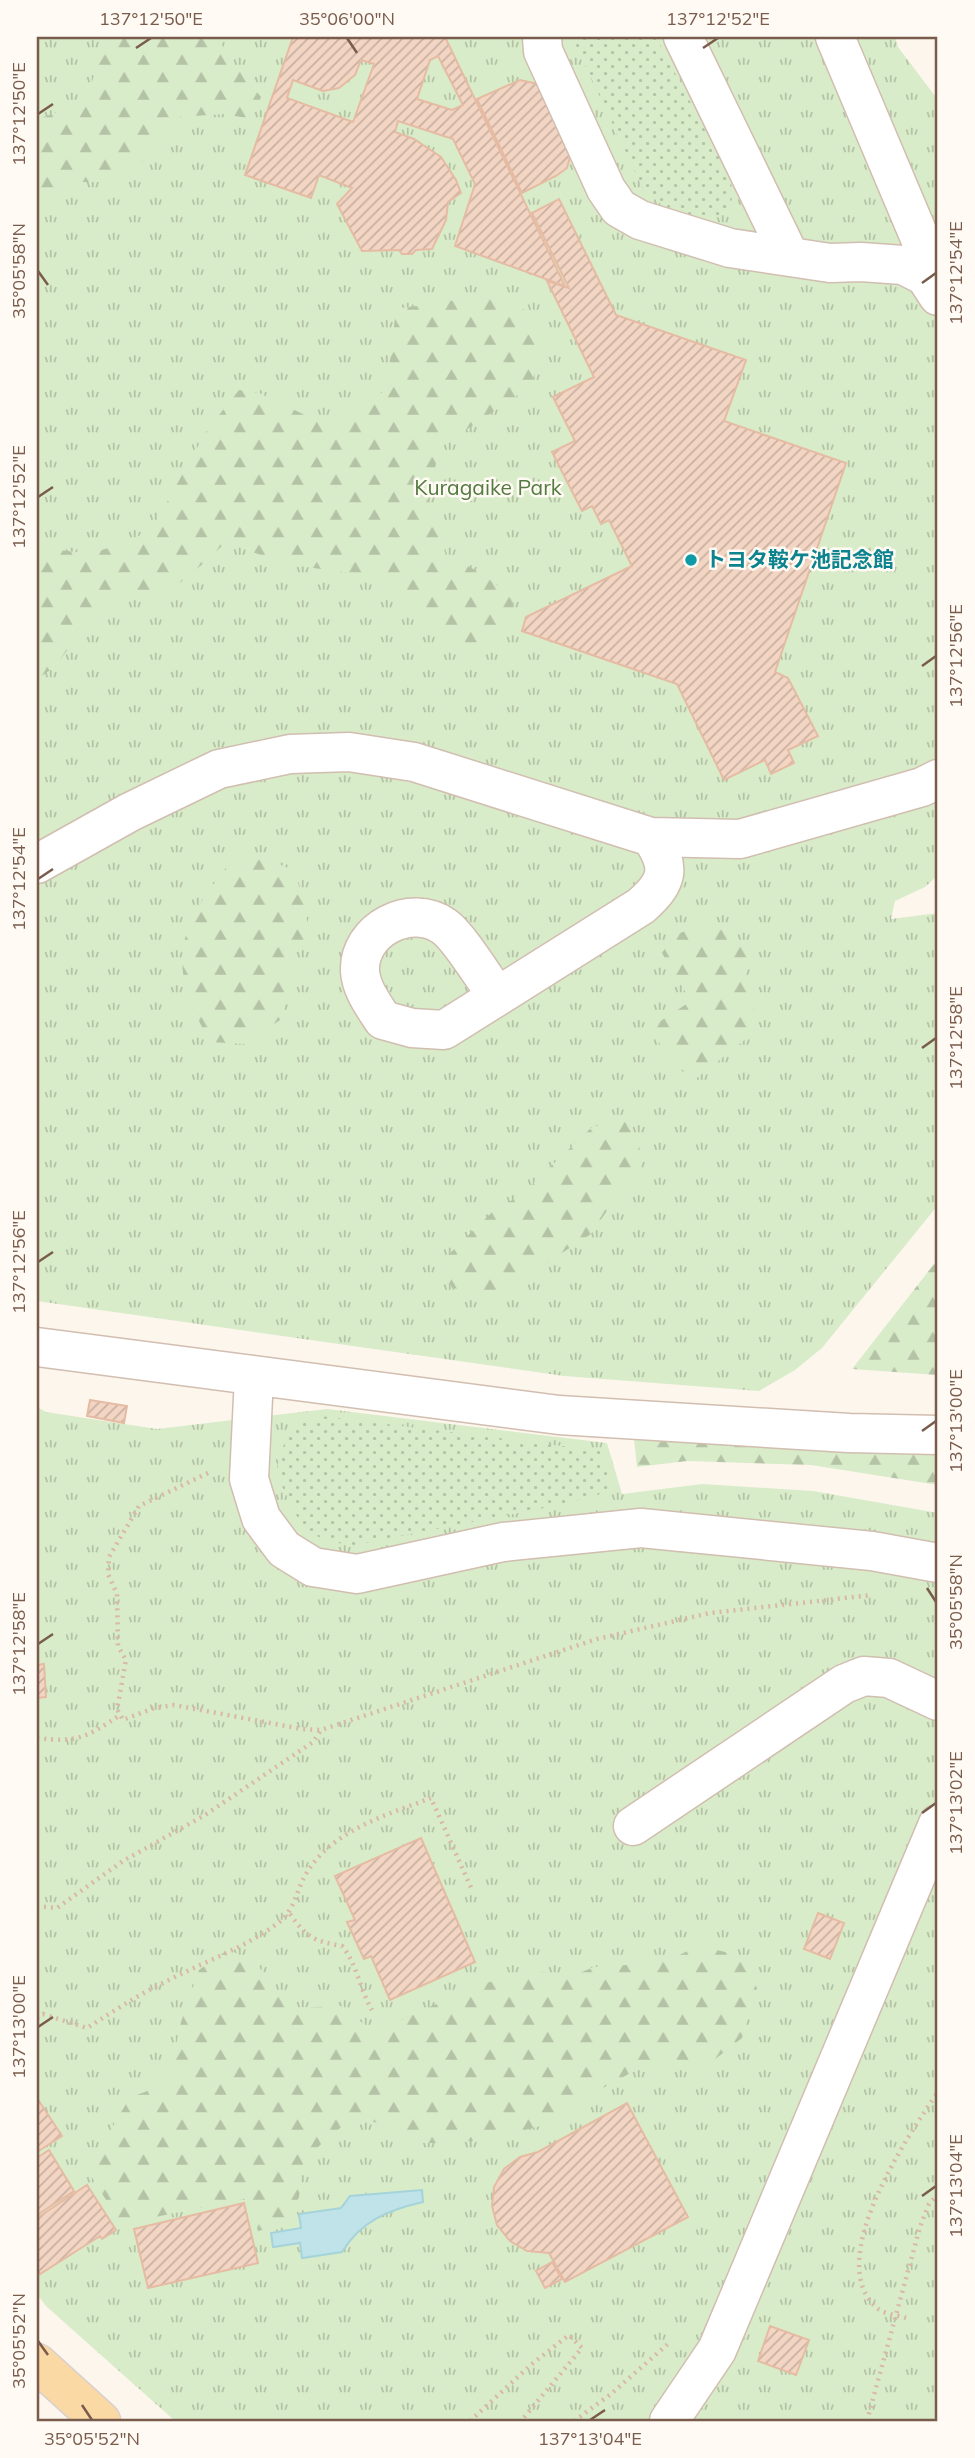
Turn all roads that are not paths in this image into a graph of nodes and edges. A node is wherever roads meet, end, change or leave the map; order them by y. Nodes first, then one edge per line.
1 (542, 37) edge
2 (683, 37) edge
3 (835, 37) edge
4 (790, 257) junction
5 (938, 281) edge
6 (938, 296) edge
7 (938, 779) edge
8 (651, 837) junction
9 (37, 864) edge
10 (498, 996) dead end
11 (37, 1347) edge
12 (254, 1377) junction
13 (938, 1435) edge
14 (938, 1563) edge
15 (938, 1701) edge
16 (938, 1824) edge
17 (633, 1826) dead end
18 (37, 2363) edge
19 (101, 2421) edge
20 (669, 2421) edge

1 - 4 street
2 - 4 street
3 - 5 street
4 - 6 street
7 - 8 street
8 - 9 street
8 - 10 street
11 - 12 street
12 - 13 street
12 - 14 street
15 - 17 street
16 - 20 street
18 - 19 main road

